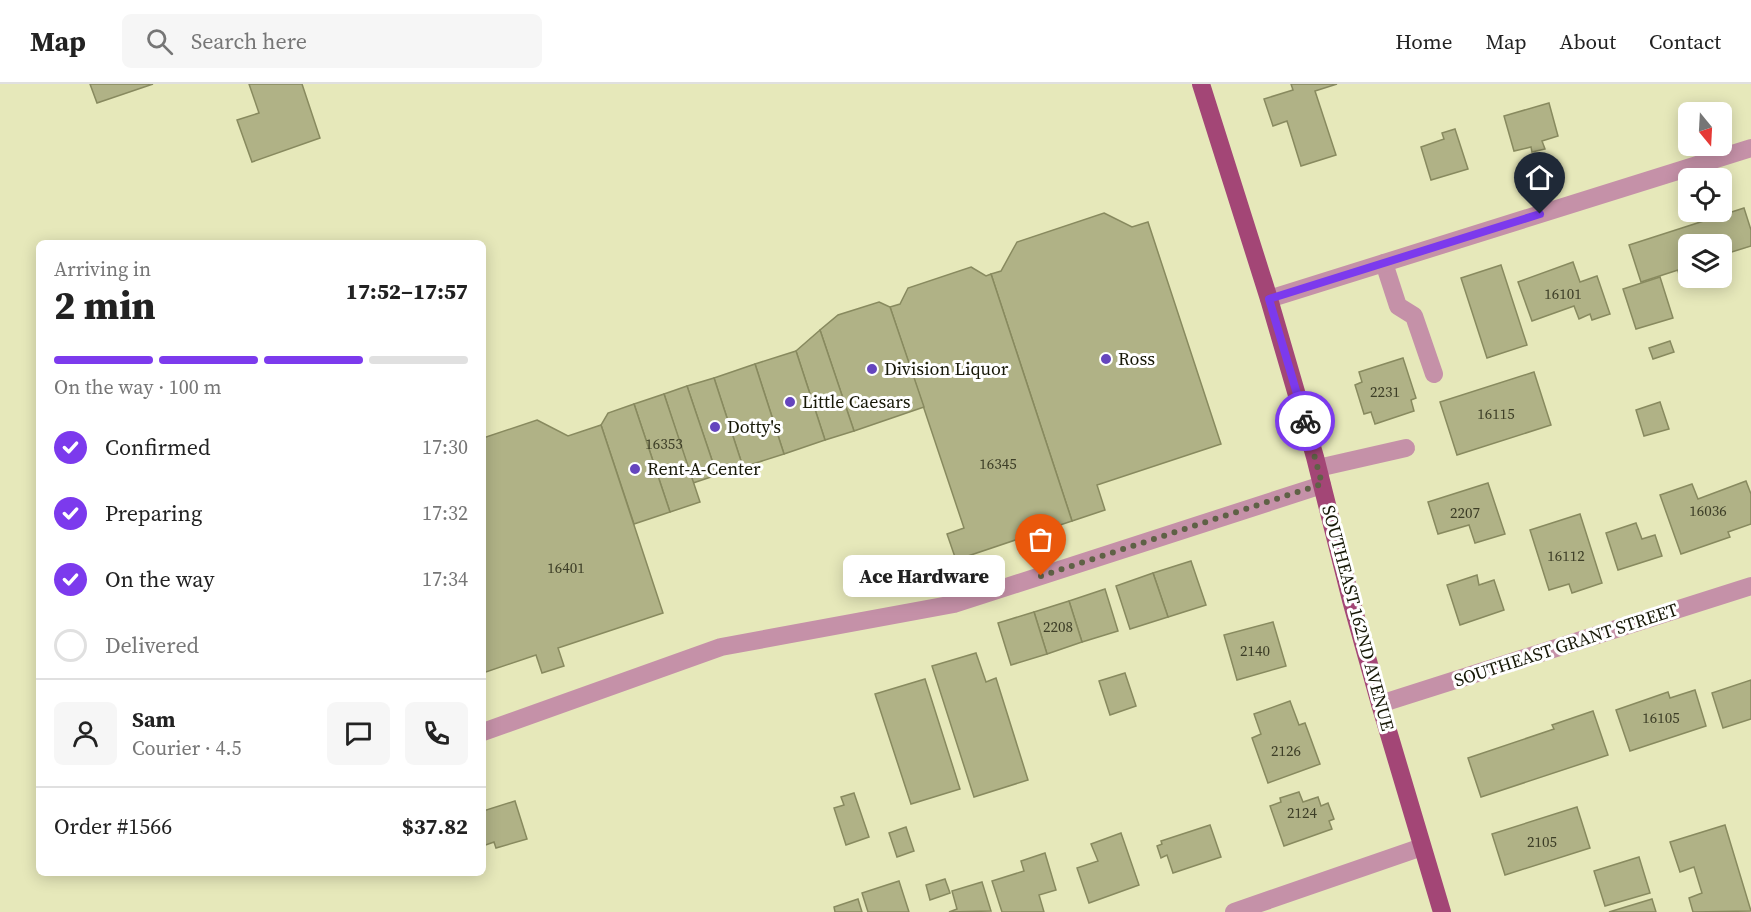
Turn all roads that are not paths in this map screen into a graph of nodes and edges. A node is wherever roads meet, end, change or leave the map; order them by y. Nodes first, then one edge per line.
1 (1201, 84) edge
2 (1751, 148) edge
3 (1384, 262) junction
4 (1269, 299) junction
5 (1434, 374) dead end
6 (1406, 448) dead end
7 (1320, 476) junction
8 (1751, 586) edge
9 (1380, 704) junction
10 (486, 731) edge
11 (1422, 847) junction
12 (1234, 912) edge
13 (1442, 912) edge

1 - 4 main road, SOUTHEAST 162ND AVENUE
2 - 3 street
3 - 4 street
3 - 5 street
4 - 7 main road, SOUTHEAST 162ND AVENUE
6 - 7 street
7 - 9 main road, SOUTHEAST 162ND AVENUE
7 - 10 street
8 - 9 street, SOUTHEAST GRANT STREET
9 - 11 main road, SOUTHEAST 162ND AVENUE
11 - 12 street
11 - 13 main road, SOUTHEAST 162ND AVENUE

